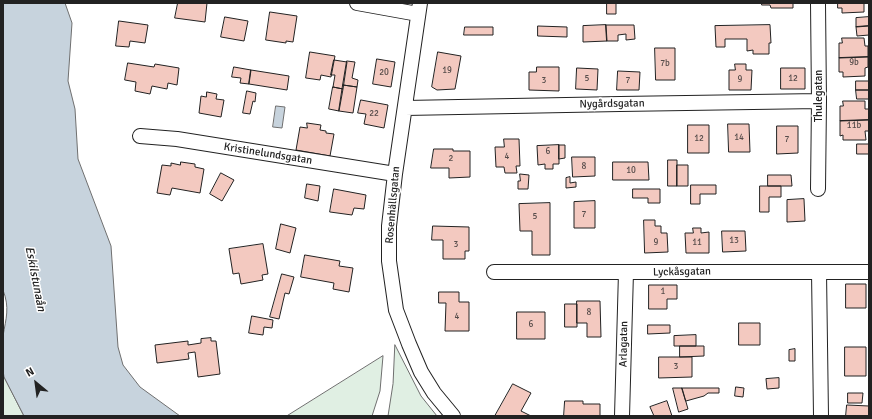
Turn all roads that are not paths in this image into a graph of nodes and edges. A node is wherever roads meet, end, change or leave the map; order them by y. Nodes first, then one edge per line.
1 (357, 3) edge
2 (818, 3) edge
3 (419, 9) edge
4 (819, 101) junction
5 (405, 108) junction
6 (140, 136) dead end
7 (395, 174) junction
8 (818, 189) dead end
9 (494, 272) dead end
10 (626, 272) junction
11 (819, 272) junction
12 (869, 272) edge
13 (453, 416) edge
14 (622, 416) edge
15 (821, 416) edge

1 - 3 street
2 - 4 street, Thulegatan
3 - 5 street, Rosenhällsgatan
4 - 5 street, Nygårdsgatan
4 - 8 street, Thulegatan
5 - 7 street, Rosenhällsgatan
6 - 7 street, Kristinelundsgatan
7 - 13 street, Rosenhällsgatan
9 - 10 street, Lyckåsgatan
10 - 11 street, Lyckåsgatan
10 - 14 street, Arlagatan
11 - 12 street, Lyckåsgatan
11 - 15 street

